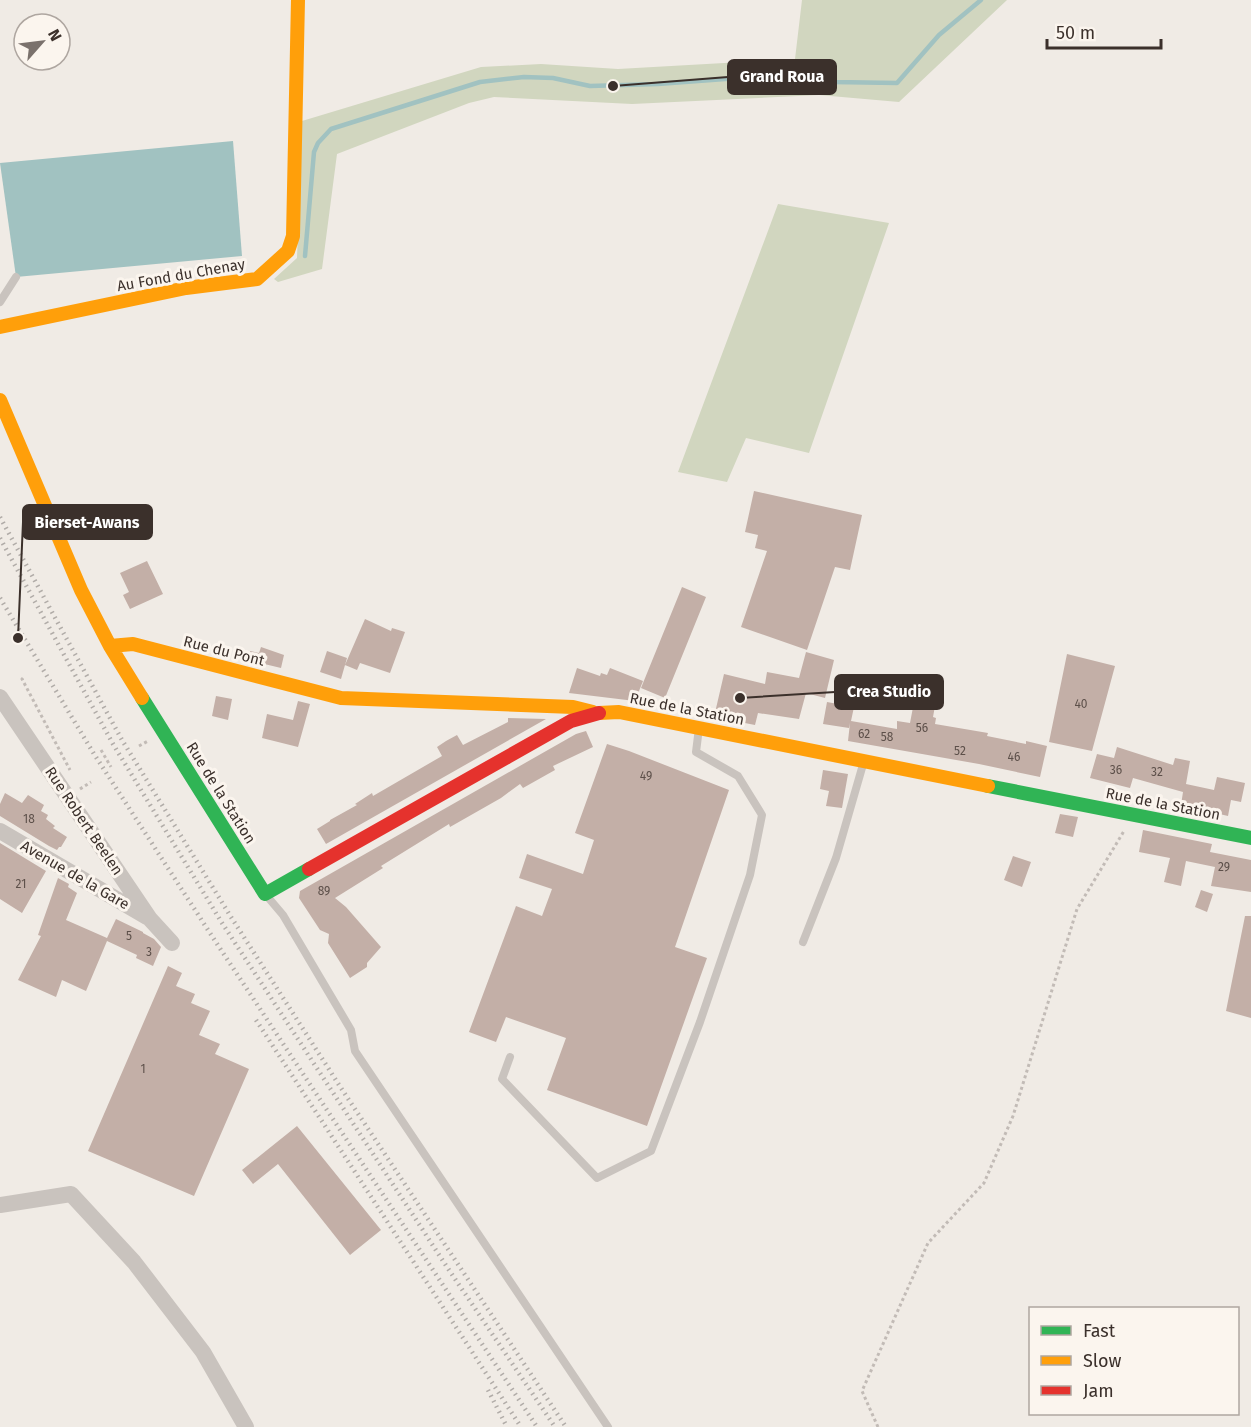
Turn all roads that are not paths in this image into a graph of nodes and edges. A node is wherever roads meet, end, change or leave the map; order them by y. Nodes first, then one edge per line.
1 (298, 0) edge
2 (16, 277) dead end
3 (0, 302) edge
4 (0, 327) edge
5 (0, 400) edge
6 (110, 646) junction
7 (0, 697) edge
8 (598, 714) junction
9 (699, 728) junction
10 (864, 761) junction
11 (0, 831) edge
12 (1251, 838) edge
13 (265, 894) junction
14 (150, 919) junction
15 (803, 942) dead end
16 (172, 943) dead end
17 (510, 1057) dead end
18 (0, 1205) edge
19 (246, 1427) edge
20 (608, 1427) edge

1 - 4 street, Au Fond du Chenay
2 - 3 lane
5 - 6 street
6 - 8 street, Rue du Pont
6 - 13 street, Rue de la Station
7 - 14 street, Rue Robert Beelen
8 - 9 street, Rue de la Station
8 - 13 street, Rue de la Station
9 - 10 street, Rue de la Station
9 - 17 lane
10 - 12 street, Rue de la Station
10 - 15 lane
11 - 14 street, Avenue de la Gare
13 - 20 lane
14 - 16 street, Rue Robert Beelen
18 - 19 street

